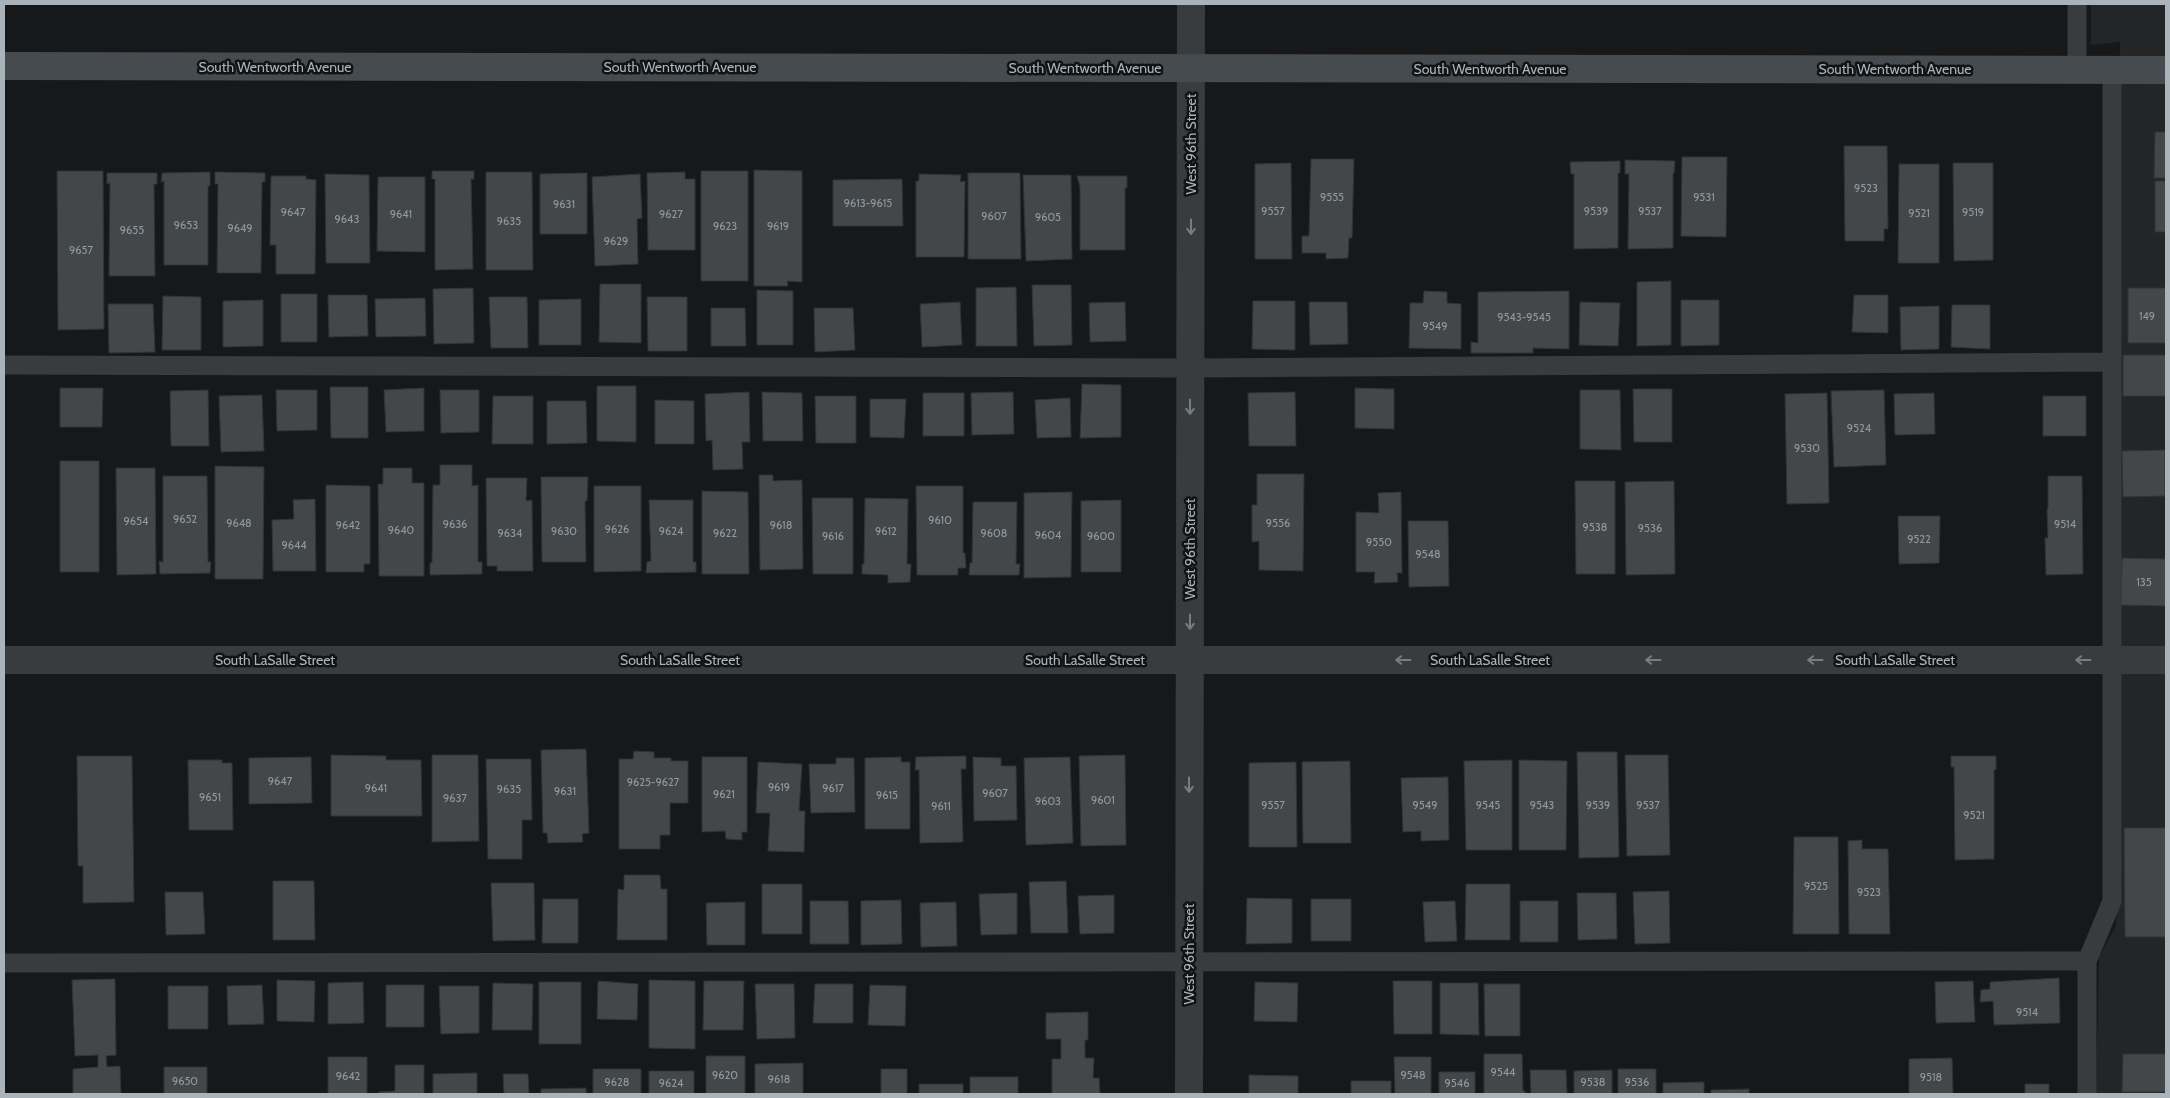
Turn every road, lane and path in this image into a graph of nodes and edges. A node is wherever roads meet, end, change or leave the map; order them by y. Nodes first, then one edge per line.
1 (1191, 4) edge
2 (2077, 4) edge
3 (4, 66) edge
4 (1190, 68) junction
5 (2077, 70) junction
6 (2112, 70) junction
7 (2166, 70) edge
8 (2111, 362) junction
9 (4, 365) edge
10 (1190, 368) junction
11 (4, 660) edge
12 (1190, 660) junction
13 (2111, 660) junction
14 (2166, 660) edge
15 (2087, 961) junction
16 (1189, 962) junction
17 (4, 964) edge
18 (1189, 1094) edge
19 (2086, 1094) edge

1 - 4 street, West 96th Street
2 - 5 lane
3 - 4 street, South Wentworth Avenue
4 - 5 street, South Wentworth Avenue
4 -> 10 street, West 96th Street
5 - 6 street, South Wentworth Avenue
6 - 7 street, South Wentworth Avenue
6 - 8 lane
8 - 10 lane
8 - 13 lane
9 - 10 lane
10 -> 12 street, West 96th Street
11 - 12 street, South LaSalle Street
13 -> 12 street, South LaSalle Street
12 -> 16 street, West 96th Street
13 - 14 street, South LaSalle Street
13 - 15 lane
15 - 16 lane
15 - 19 lane
16 - 17 lane
16 - 18 street, West 96th Street

